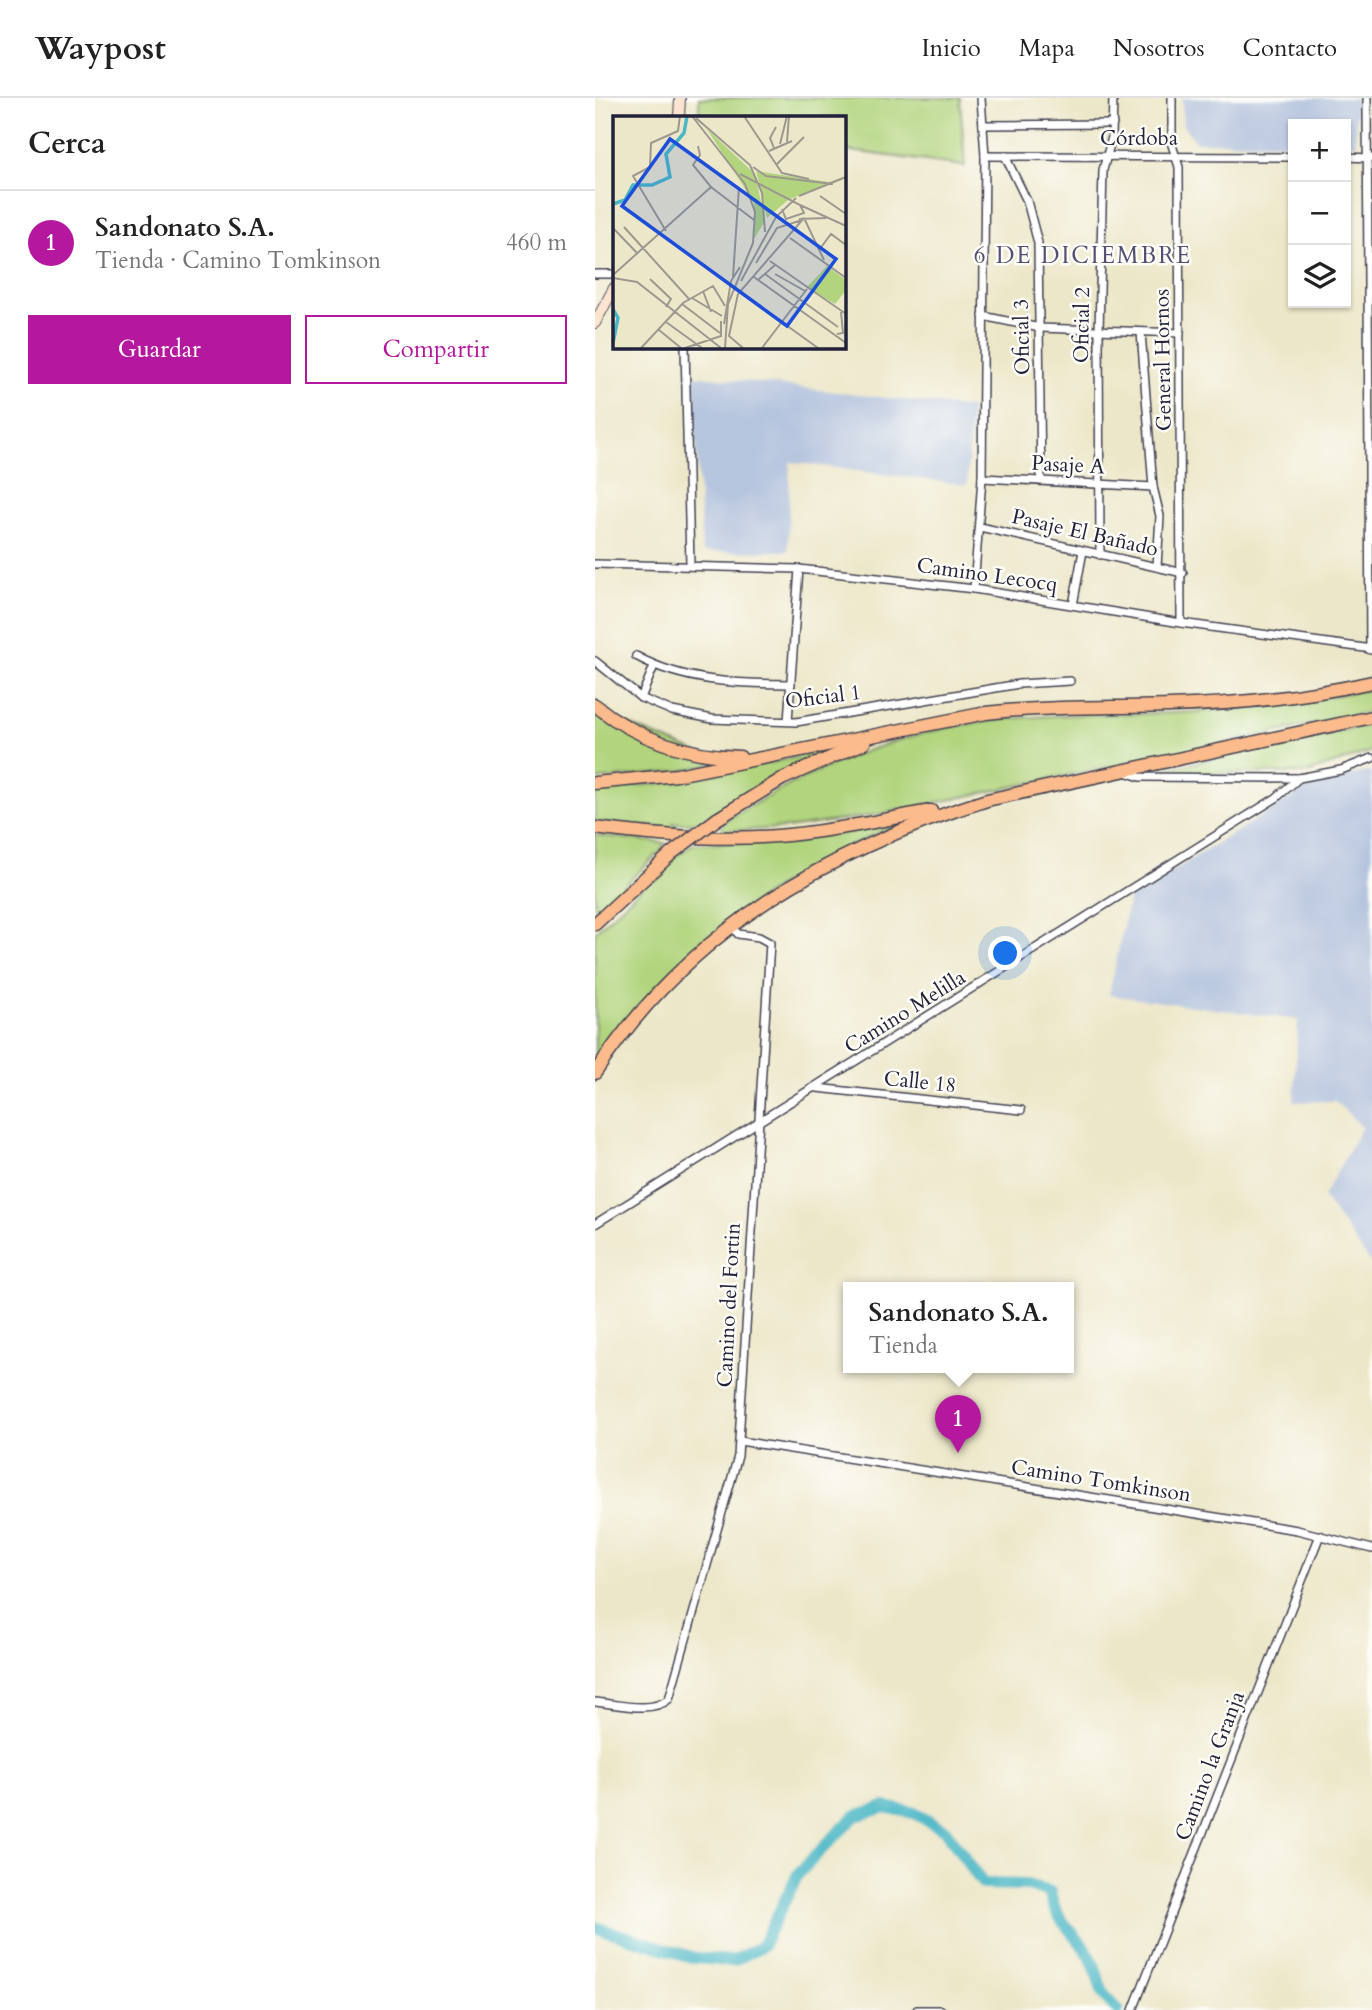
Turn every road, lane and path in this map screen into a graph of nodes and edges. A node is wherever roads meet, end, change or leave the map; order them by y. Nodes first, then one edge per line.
1 (680, 98) edge
2 (981, 98) edge
3 (1113, 98) edge
4 (1172, 98) edge
5 (1367, 98) edge
6 (679, 116) edge
7 (1113, 124) junction
8 (983, 125) junction
9 (1175, 155) junction
10 (985, 156) junction
11 (1005, 156) junction
12 (1105, 156) junction
13 (1288, 157) edge
14 (1351, 157) edge
15 (1370, 158) edge
16 (595, 274) edge
17 (613, 274) edge
18 (613, 290) edge
19 (983, 316) junction
20 (595, 323) edge
21 (1040, 328) junction
22 (1099, 331) junction
23 (1141, 332) junction
24 (1180, 334) junction
25 (685, 348) edge
26 (982, 478) junction
27 (1041, 481) junction
28 (1101, 485) junction
29 (1153, 487) junction
30 (980, 527) junction
31 (1083, 551) junction
32 (1100, 555) junction
33 (595, 564) edge
34 (690, 565) junction
35 (1157, 567) junction
36 (799, 569) junction
37 (1183, 573) junction
38 (974, 589) junction
39 (1073, 605) junction
40 (1181, 623) junction
41 (1371, 649) edge
42 (636, 656) dead end
43 (595, 661) edge
44 (654, 666) junction
45 (1372, 674) edge
46 (1070, 681) dead end
47 (1372, 682) edge
48 (791, 684) junction
49 (1316, 692) junction
50 (641, 698) junction
51 (595, 705) edge
52 (1372, 717) edge
53 (788, 721) junction
54 (907, 730) junction
55 (768, 755) junction
56 (1372, 758) edge
57 (1121, 771) junction
58 (1299, 778) junction
59 (595, 783) edge
60 (987, 800) junction
61 (595, 828) edge
62 (595, 924) edge
63 (732, 926) junction
64 (595, 1073) edge
65 (815, 1088) junction
66 (1021, 1110) dead end
67 (759, 1123) junction
68 (595, 1224) edge
69 (740, 1441) junction
70 (1320, 1535) junction
71 (1372, 1549) edge
72 (595, 1702) edge
73 (917, 2010) edge
74 (941, 2010) edge
75 (1134, 2010) edge

1 - 6 street
2 - 8 street
3 - 7 street, Oficial 2
4 - 9 street, General Hornos
5 - 15 street
7 - 8 street, Córdoba
7 - 12 street, Oficial 2
8 - 10 street
9 - 12 street, Córdoba
9 - 13 street, Córdoba
9 - 24 street, General Hornos
10 - 11 street, Córdoba
10 - 19 street
11 - 12 street, Córdoba
11 - 21 street, Oficial 3
12 - 22 street, Oficial 2
14 - 15 street
15 - 41 street
16 - 17 street
18 - 20 street
19 - 21 street
19 - 26 street
21 - 22 street
21 - 27 street, Oficial 3
22 - 23 street
22 - 28 street, Oficial 2
23 - 24 street
23 - 29 street
24 - 37 street, General Hornos
25 - 34 street
26 - 27 street, Pasaje A
26 - 30 street
27 - 28 street, Pasaje A
28 - 29 street, Pasaje A
28 - 32 street, Oficial 2
29 - 35 street
30 - 31 street, Pasaje El Bañado
30 - 38 street
31 - 32 street, Pasaje El Bañado
31 - 39 street
32 - 35 street, Pasaje El Bañado
33 - 34 street, Camino Lecocq
34 - 36 street, Camino Lecocq
35 - 37 street, Pasaje El Bañado
36 - 38 street, Camino Lecocq
36 - 48 street
37 - 40 street, General Hornos
38 - 39 street, Camino Lecocq
39 - 40 street, Camino Lecocq
40 - 41 street, Camino Lecocq
42 - 44 street
43 - 50 street, Oficial 1
44 - 48 street
44 - 50 street
45 - 49 highway
46 - 53 street, Oficial 1
47 - 49 highway
48 - 53 street
49 - 54 highway
50 - 53 street, Oficial 1
51 - 55 highway
52 - 57 highway
54 - 55 highway
54 - 62 highway, bridge
55 - 59 highway
56 - 58 street, Camino Melilla
57 - 58 street, Camino Melilla
57 - 60 highway
58 - 65 street, Camino Melilla
60 - 61 highway
60 - 63 highway
63 - 64 highway
63 - 67 street, Camino del Fortin
65 - 66 street, Calle 18
65 - 67 street, Camino Melilla
67 - 68 street, Camino Melilla
67 - 69 street, Camino del Fortin
69 - 70 street, Camino Tomkinson
69 - 72 street, Camino del Fortin
70 - 71 street, Camino Tomkinson
70 - 75 street, Camino la Granja
73 - 74 street

